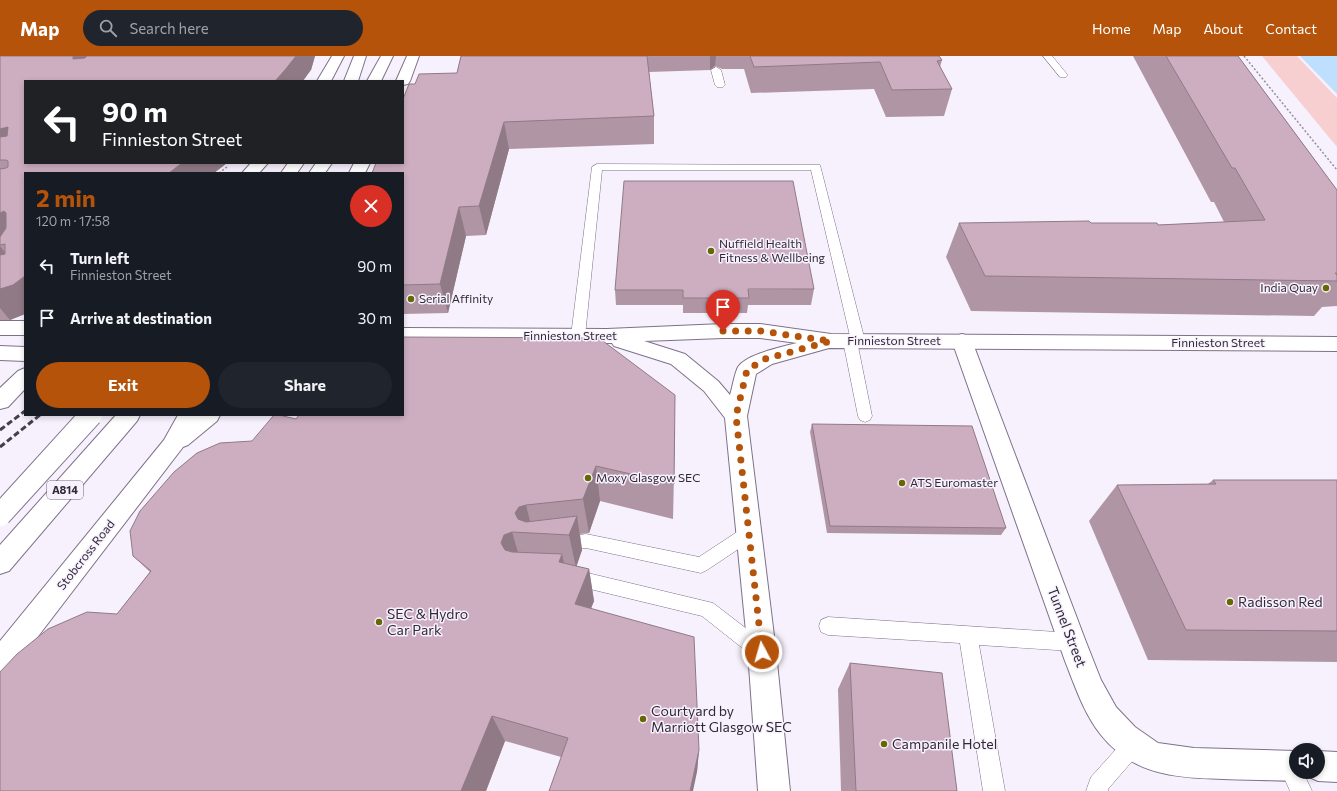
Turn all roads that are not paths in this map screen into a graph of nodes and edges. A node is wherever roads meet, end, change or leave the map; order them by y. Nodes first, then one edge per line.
1 (338, 56) edge
2 (360, 56) edge
3 (387, 56) edge
4 (413, 56) edge
5 (1047, 56) edge
6 (716, 70) dead end
7 (1063, 75) dead end
8 (325, 80) edge
9 (351, 80) edge
10 (375, 80) edge
11 (403, 80) edge
12 (720, 85) dead end
13 (259, 164) edge
14 (251, 172) edge
15 (0, 328) edge
16 (24, 328) edge
17 (404, 336) edge
18 (578, 336) junction
19 (607, 336) junction
20 (846, 341) junction
21 (962, 341) junction
22 (1337, 344) edge
23 (0, 353) edge
24 (24, 354) edge
25 (24, 377) edge
26 (0, 401) edge
27 (90, 416) edge
28 (128, 416) edge
29 (188, 416) edge
30 (208, 416) edge
31 (736, 416) junction
32 (865, 416) dead end
33 (172, 446) junction
34 (0, 515) edge
35 (749, 533) junction
36 (550, 545) edge
37 (0, 563) edge
38 (551, 576) edge
39 (828, 626) dead end
40 (968, 635) junction
41 (1072, 642) junction
42 (762, 652) junction
43 (0, 663) edge
44 (1134, 744) junction
45 (1337, 767) edge
46 (1325, 769) edge
47 (1289, 771) edge
48 (1097, 788) edge
49 (774, 791) edge
50 (994, 791) edge

1 - 8 street
2 - 9 street
3 - 10 street
4 - 11 street
5 - 7 lane
6 - 12 lane
13 - 14 street
15 - 16 street
17 - 18 street, Finnieston Street
18 - 19 street, Finnieston Street
18 - 20 lane
19 - 20 street, Finnieston Street
19 - 31 street
20 - 21 street, Finnieston Street
20 - 31 street
20 - 32 lane
21 - 22 street, Finnieston Street
21 - 41 street, Tunnel Street
23 - 24 street
25 - 26 street
27 - 34 street, A814, bridge
28 - 37 street, A814
29 - 33 street
30 - 33 street
31 - 35 street
33 - 43 street, Stobcross Road
35 - 36 lane
35 - 42 street
38 - 42 lane
39 - 40 lane
40 - 41 lane
40 - 50 lane
41 - 44 street, Tunnel Street
42 - 49 street
44 - 47 street, Tunnel Street
44 - 48 lane
45 - 46 street, Tunnel Street

